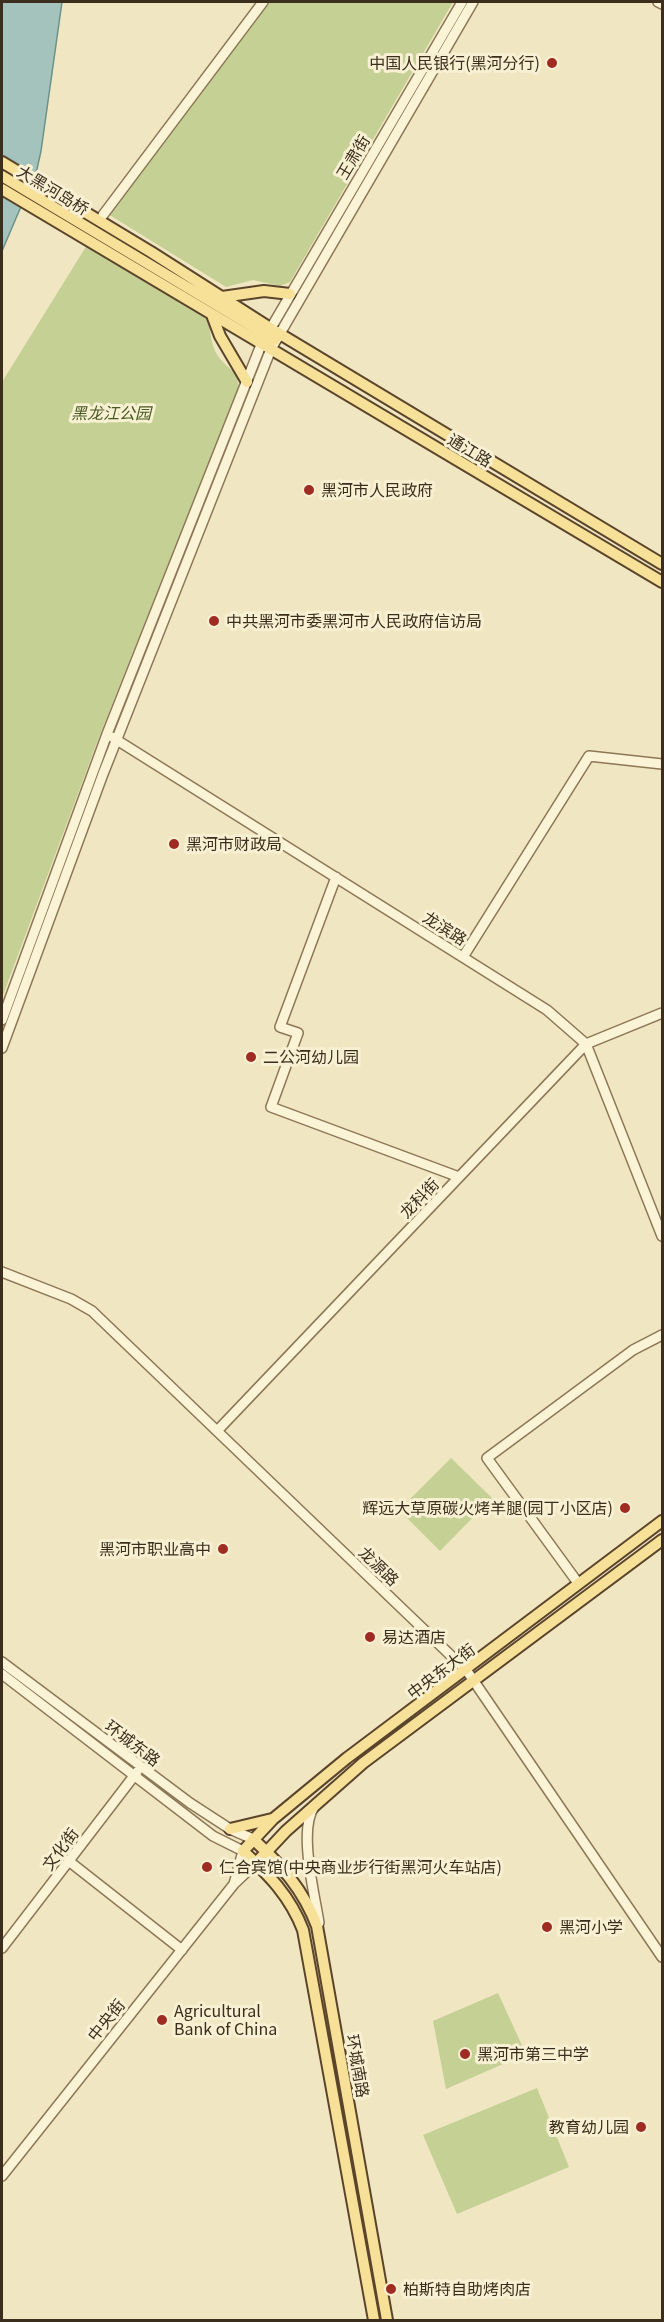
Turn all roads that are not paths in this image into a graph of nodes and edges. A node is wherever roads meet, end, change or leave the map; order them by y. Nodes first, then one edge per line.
1 (263, 2) edge
2 (462, 2) edge
3 (472, 2) edge
4 (658, 2) edge
5 (663, 4) edge
6 (2, 162) edge
7 (2, 176) edge
8 (2, 189) edge
9 (99, 217) junction
10 (85, 233) junction
11 (290, 294) junction
12 (222, 297) junction
13 (212, 315) junction
14 (270, 339) junction
15 (247, 382) junction
16 (663, 564) edge
17 (663, 582) edge
18 (107, 734) junction
19 (117, 740) junction
20 (663, 764) edge
21 (336, 877) junction
22 (463, 957) junction
23 (663, 1013) edge
24 (2, 1020) edge
25 (586, 1044) junction
26 (2, 1048) edge
27 (459, 1177) junction
28 (663, 1236) edge
29 (2, 1272) edge
30 (663, 1335) edge
31 (217, 1431) junction
32 (663, 1521) edge
33 (663, 1540) edge
34 (578, 1582) junction
35 (2, 1662) edge
36 (2, 1674) edge
37 (470, 1675) junction
38 (138, 1771) junction
39 (318, 1802) junction
40 (273, 1819) junction
41 (230, 1829) junction
42 (253, 1839) junction
43 (243, 1851) junction
44 (266, 1852) junction
45 (69, 1862) junction
46 (256, 1863) junction
47 (234, 1884) junction
48 (2, 1948) edge
49 (182, 1950) junction
50 (323, 1956) junction
51 (663, 1957) edge
52 (2, 2176) edge
53 (374, 2320) edge
54 (387, 2320) edge

1 - 9 street
2 - 11 street, 王肃街
3 - 14 street
4 - 5 street
6 - 9 main road
7 - 10 main road, 大黑河岛桥
8 - 10 main road
9 - 12 main road
10 - 13 main road
10 - 14 main road, 通江路
11 - 12 main road
11 - 14 street, 王肃街
12 - 14 main road
13 - 14 main road
13 - 15 main road
14 - 15 street
14 - 16 main road, 通江路
14 - 17 main road, 通江路
14 - 19 street
15 - 18 street
18 - 19 street, 龙滨路
18 - 24 street
19 - 21 street, 龙滨路
19 - 26 street
20 - 22 street
21 - 22 street, 龙滨路
21 - 27 street
22 - 25 street, 龙滨路
23 - 25 street, 龙科街
25 - 27 street, 龙科街
25 - 28 street, 龙滨路
27 - 31 street, 龙科街
29 - 31 street, 龙源路
30 - 34 street
31 - 37 street, 龙源路
32 - 34 main road, 中央东大街
33 - 37 main road, 中央东大街
34 - 37 main road, 中央东大街
35 - 38 street, 环城东路
36 - 38 street, 环城东路
37 - 39 main road, 中央东大街
37 - 40 main road, 中央东大街
37 - 51 street, 龙源路
38 - 41 street, 环城东路
38 - 43 street, 环城东路
38 - 45 street, 文化街
39 - 44 main road, 中央东大街
39 - 50 street
40 - 41 main road
40 - 42 main road, 中央东大街
41 - 42 street, 环城东路
42 - 43 main road, 中央东大街
42 - 44 main road, 环城南路
43 - 46 main road, 环城南路
43 - 47 street
44 - 46 main road, 中央东大街
44 - 50 main road, 环城南路
45 - 48 street, 文化街
45 - 49 street
46 - 47 street
46 - 53 main road, 环城南路
47 - 49 street, 中央街
49 - 52 street, 中央街
50 - 54 main road, 环城南路

